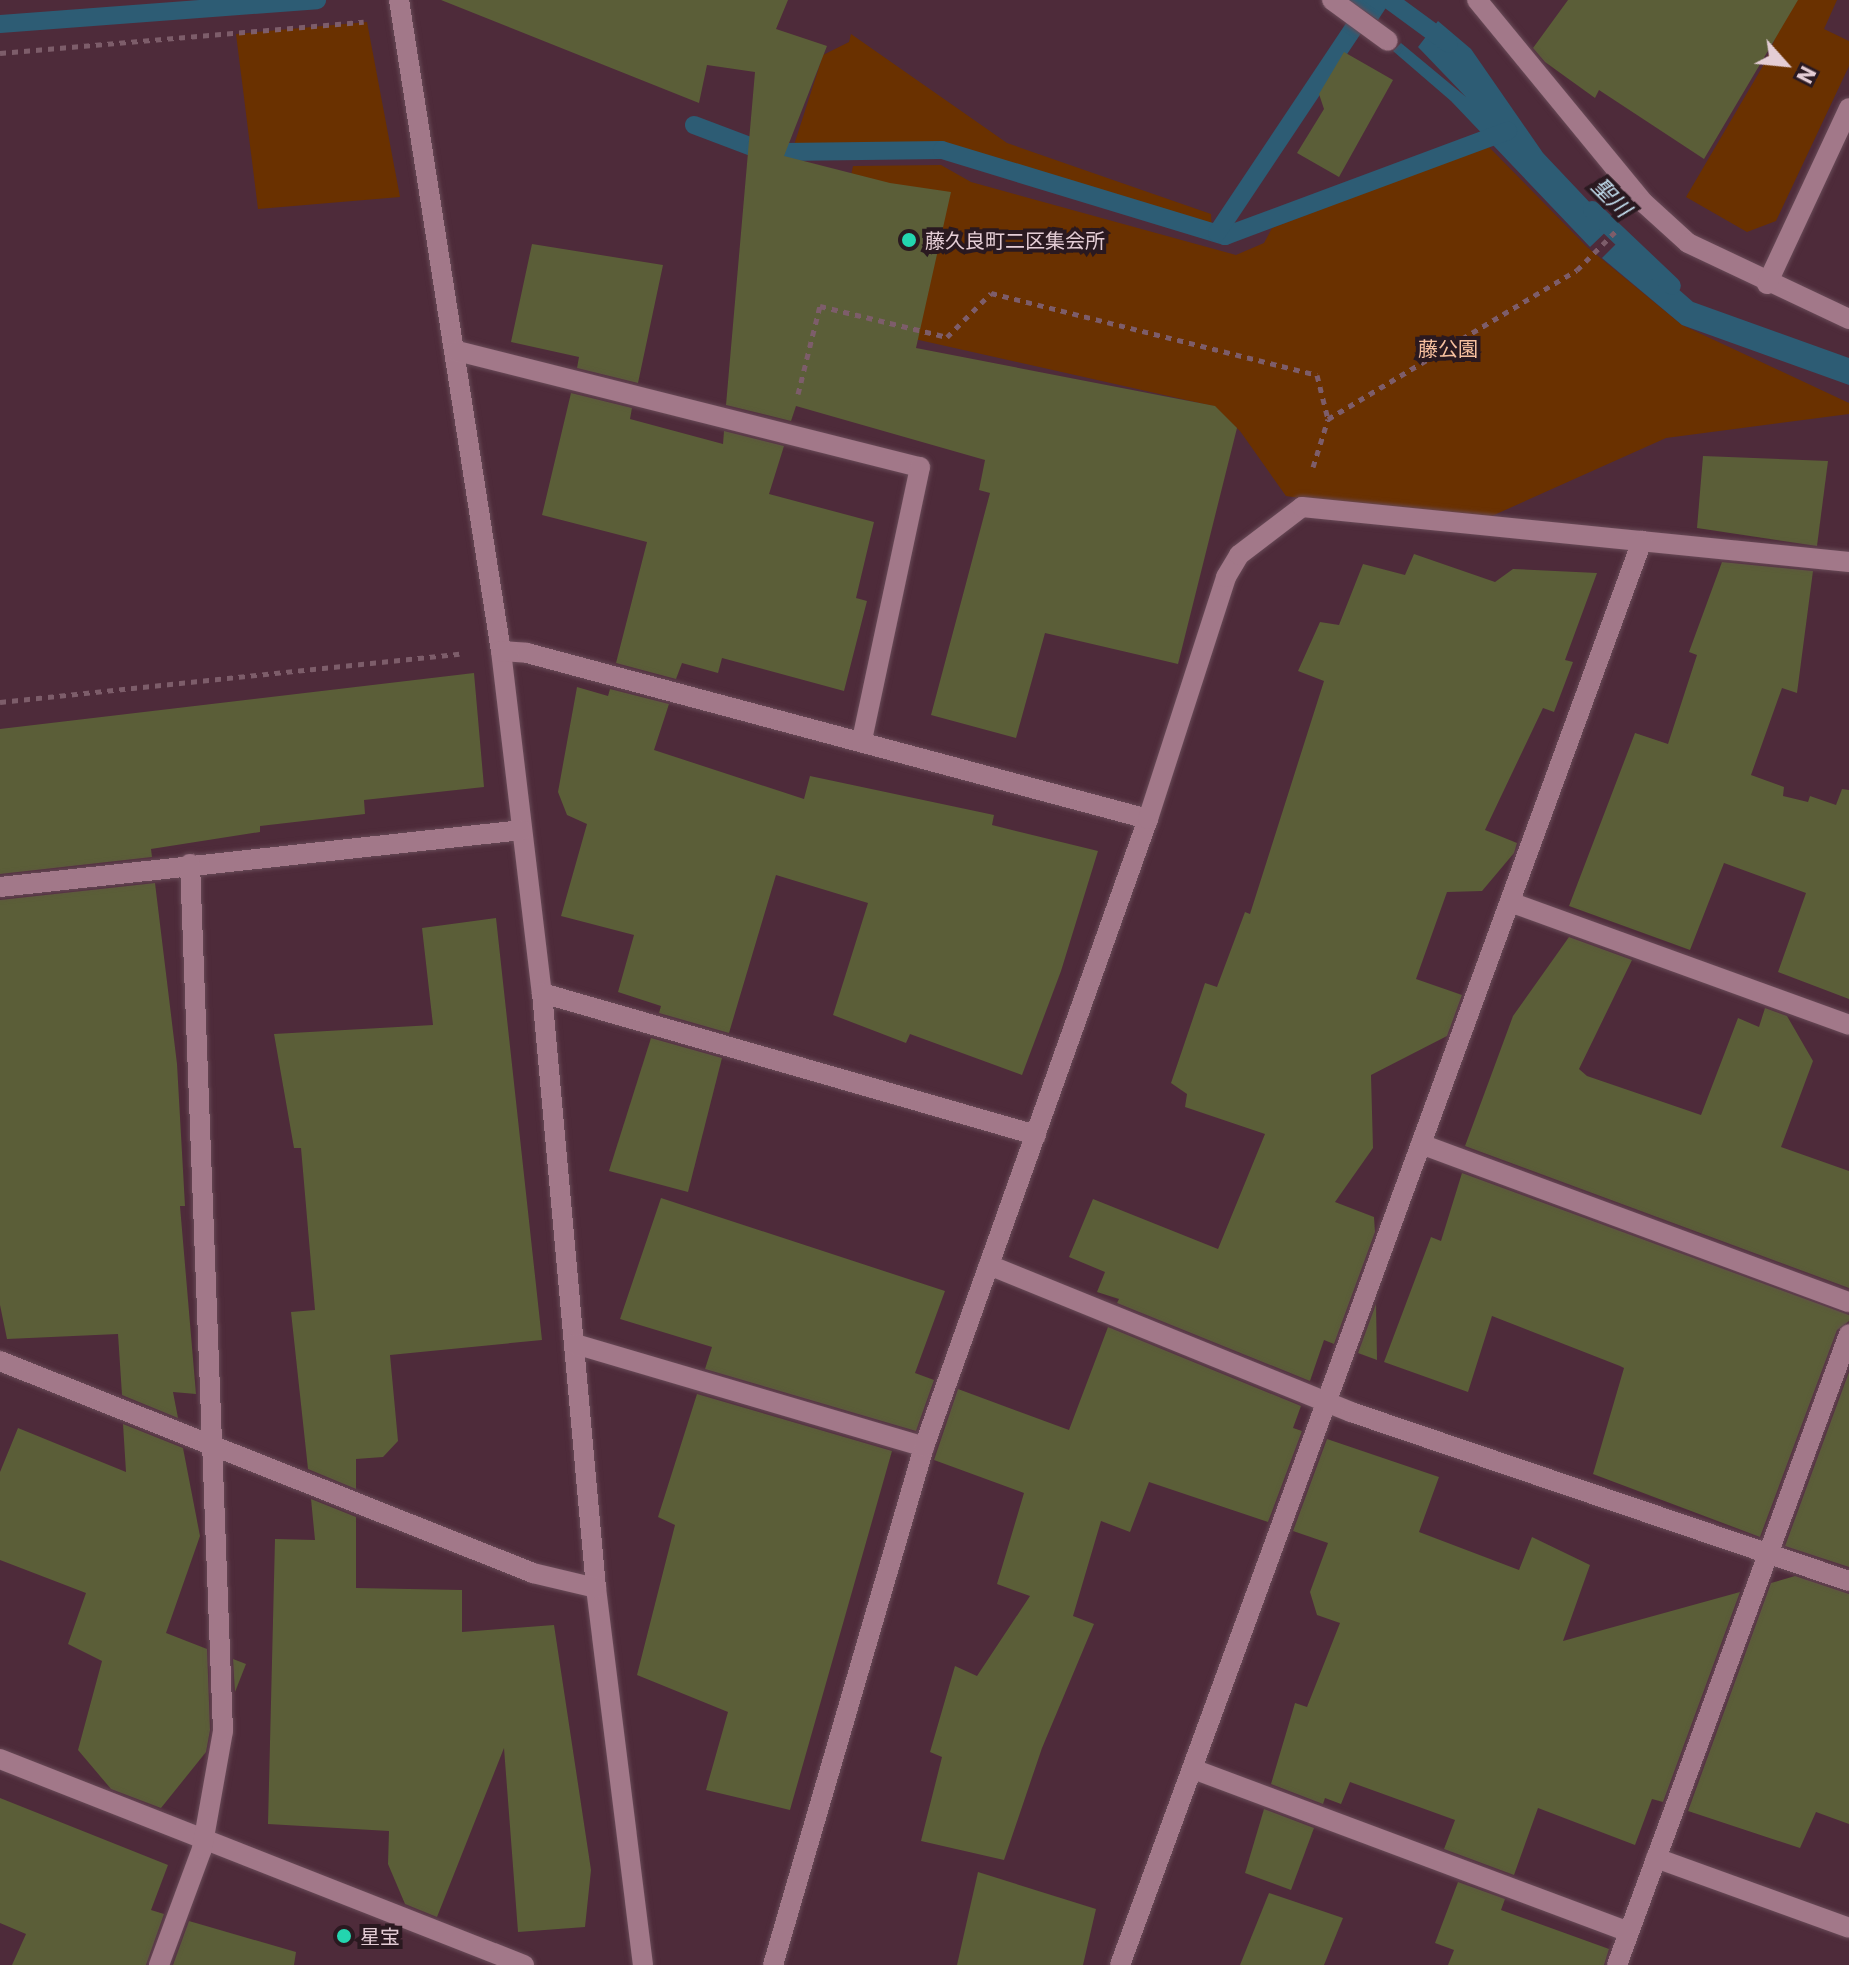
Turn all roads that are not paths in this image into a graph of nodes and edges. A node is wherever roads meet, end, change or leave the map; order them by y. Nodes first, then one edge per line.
1 (1332, 0) edge
2 (1477, 0) edge
3 (400, 10) edge
4 (1388, 41) dead end
5 (1849, 108) edge
6 (1767, 284) junction
7 (1849, 319) edge
8 (457, 351) junction
9 (1642, 541) junction
10 (1849, 562) edge
11 (501, 651) junction
12 (862, 740) junction
13 (1148, 819) junction
14 (522, 830) junction
15 (190, 864) junction
16 (0, 887) edge
17 (1510, 902) junction
18 (542, 993) junction
19 (1849, 1025) edge
20 (1036, 1135) junction
21 (1421, 1144) junction
22 (989, 1265) junction
23 (1849, 1302) edge
24 (1849, 1334) edge
25 (575, 1344) junction
26 (0, 1361) edge
27 (1326, 1399) junction
28 (924, 1447) junction
29 (212, 1448) junction
30 (1769, 1551) junction
31 (1849, 1581) edge
32 (596, 1588) junction
33 (0, 1759) edge
34 (1193, 1769) junction
35 (203, 1839) junction
36 (1656, 1858) junction
37 (1849, 1928) edge
38 (1629, 1932) junction
39 (159, 1965) edge
40 (524, 1965) edge
41 (643, 1965) edge
42 (773, 1965) edge
43 (1120, 1965) edge
44 (1617, 1965) edge

1 - 4 street
2 - 6 street
3 - 8 street
5 - 6 street
6 - 7 street
8 - 11 street
8 - 12 street
9 - 10 street
9 - 13 street
9 - 17 street
11 - 12 street
11 - 14 street
12 - 13 street
13 - 20 street
14 - 15 street
14 - 18 street
15 - 16 street
15 - 29 street
17 - 19 street
17 - 21 street
18 - 20 street
18 - 25 street
20 - 22 street
21 - 23 street
21 - 27 street
22 - 27 street
22 - 28 street
24 - 30 street
25 - 28 street
25 - 32 street
26 - 29 street
27 - 30 street
27 - 34 street
28 - 42 street
29 - 32 street
29 - 35 street
30 - 31 street
30 - 36 street
32 - 41 street
33 - 35 street
34 - 38 street
34 - 43 street
35 - 39 street
35 - 40 street
36 - 37 street
36 - 38 street
38 - 44 street

